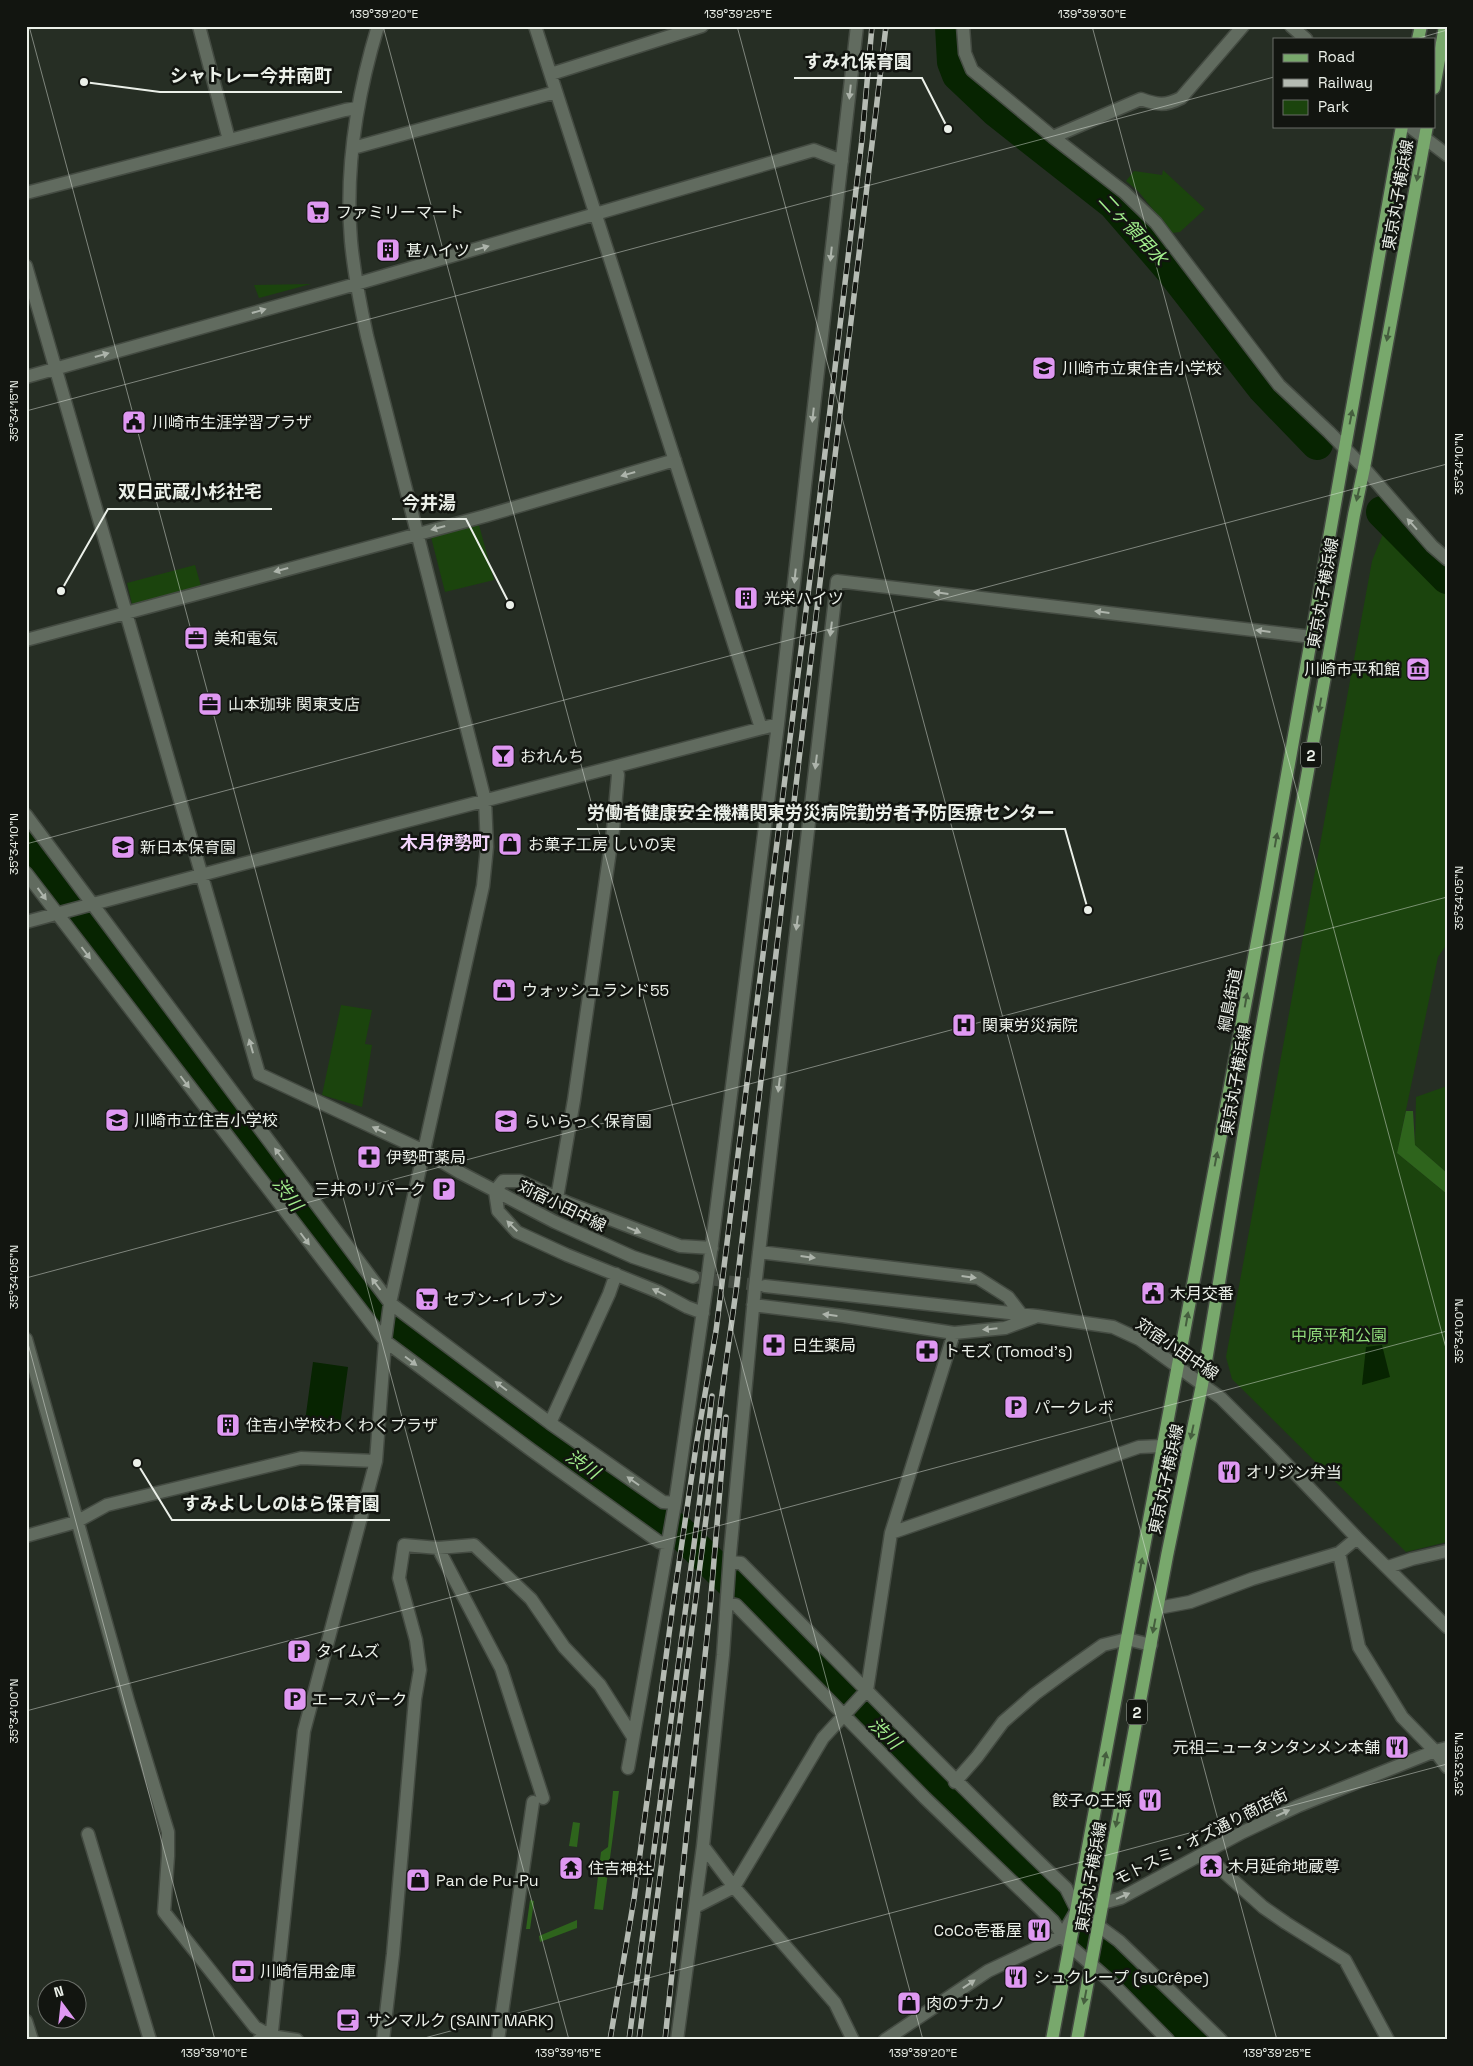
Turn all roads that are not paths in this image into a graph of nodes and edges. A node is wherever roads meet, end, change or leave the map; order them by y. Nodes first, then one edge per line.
1 (199, 26) edge
2 (378, 26) edge
3 (535, 26) edge
4 (702, 26) edge
5 (857, 26) edge
6 (963, 26) edge
7 (1243, 26) edge
8 (1291, 26) edge
9 (1445, 26) edge
10 (1305, 38) edge
11 (551, 74) junction
12 (1436, 77) edge
13 (556, 92) junction
14 (357, 108) junction
15 (1402, 128) edge
16 (1412, 128) edge
17 (1427, 128) edge
18 (1053, 137) junction
19 (1424, 139) junction
20 (229, 140) junction
21 (353, 148) junction
22 (1447, 155) edge
23 (842, 161) junction
24 (26, 193) edge
25 (596, 215) junction
26 (26, 266) edge
27 (356, 284) junction
28 (55, 368) junction
29 (26, 376) edge
30 (1345, 449) junction
31 (675, 460) junction
32 (1364, 468) junction
33 (417, 534) junction
34 (1447, 559) edge
35 (125, 612) junction
36 (1312, 637) junction
37 (26, 640) edge
38 (778, 724) junction
39 (761, 728) junction
40 (616, 768) junction
41 (485, 800) junction
42 (26, 815) edge
43 (26, 873) edge
44 (200, 875) junction
45 (92, 904) junction
46 (57, 914) junction
47 (26, 922) edge
48 (424, 1151) junction
49 (495, 1191) junction
50 (557, 1198) junction
51 (712, 1248) junction
52 (760, 1252) junction
53 (616, 1274) junction
54 (693, 1276) tunnel mouth
55 (765, 1286) tunnel mouth
56 (390, 1303) junction
57 (753, 1305) junction
58 (703, 1313) junction
59 (1021, 1314) junction
60 (1037, 1316) junction
61 (954, 1333) junction
62 (26, 1339) edge
63 (385, 1341) junction
64 (1178, 1367) junction
65 (1202, 1384) junction
66 (550, 1423) junction
67 (1162, 1446) junction
68 (1188, 1451) junction
69 (376, 1461) junction
70 (675, 1503) junction
71 (76, 1522) junction
72 (891, 1533) junction
73 (26, 1536) edge
74 (1357, 1538) junction
75 (668, 1543) junction
76 (438, 1548) junction
77 (1447, 1551) edge
78 (1339, 1553) junction
79 (730, 1560) junction
80 (1388, 1568) junction
81 (727, 1603) junction
82 (1158, 1608) junction
83 (1447, 1627) edge
84 (1127, 1639) junction
85 (1151, 1645) junction
86 (867, 1690) junction
87 (843, 1714) junction
88 (633, 1737) junction
89 (1441, 1749) edge
90 (1447, 1767) edge
91 (628, 1768) dead end
92 (955, 1782) junction
93 (88, 1834) dead end
94 (703, 1846) junction
95 (1204, 1854) junction
96 (734, 1887) junction
97 (1103, 1903) junction
98 (695, 1907) junction
99 (1076, 1910) junction
100 (1099, 1926) junction
101 (1066, 1940) junction
102 (1092, 1965) junction
103 (26, 2021) edge
104 (267, 2039) edge
105 (32, 2040) edge
106 (150, 2040) edge
107 (297, 2040) edge
108 (383, 2040) edge
109 (498, 2040) edge
110 (677, 2040) edge
111 (853, 2040) edge
112 (884, 2040) edge
113 (1052, 2040) edge
114 (1077, 2040) edge
115 (1168, 2040) edge
116 (1221, 2040) edge
117 (1388, 2040) edge

1 - 20 street
2 - 14 street
3 - 11 street
4 - 11 street
5 -> 23 street
6 - 18 street
7 - 18 street
8 - 10 street
9 - 12 main road
11 - 13 street
13 - 21 street
13 - 25 street
14 - 20 street
14 - 21 street
30 -> 15 main road, 東京丸子横浜線 / 2
16 - 19 street
17 - 19 main road, 東京丸子横浜線 / 2
18 - 30 street
19 - 22 street
19 -> 32 main road, 東京丸子横浜線 / 2
20 - 24 street
21 - 27 street
23 - 25 street
23 -> 38 street
27 -> 25 street
25 - 31 street
26 - 28 street, 苅宿小田中線
28 -> 27 street
27 - 33 street
28 - 29 street
28 - 35 street, 苅宿小田中線
30 - 32 street
30 - 36 main road, 東京丸子横浜線 / 2
31 -> 33 street
31 - 39 street
34 -> 32 street
32 -> 65 main road, 東京丸子横浜線 / 2
33 -> 35 street
33 - 41 street
35 - 37 street
35 - 44 street, 苅宿小田中線
36 -> 52 street
64 -> 36 main road, 綱島街道 / 2
38 - 39 street
38 - 51 street
39 - 40 street
40 - 41 street
40 - 50 street
41 - 44 street
41 - 48 street
42 - 45 street
43 -> 46 street
44 - 45 street
48 -> 44 street, 苅宿小田中線
45 - 46 street
56 -> 45 street
46 - 47 street
46 -> 63 street
48 - 49 street, 苅宿小田中線
48 - 56 street
49 - 50 street
53 -> 49 street
49 - 54 street, 苅宿小田中線
50 -> 51 street
51 - 58 street
52 - 57 street
52 -> 59 street
58 -> 53 street
53 - 66 street
55 - 59 street, 苅宿小田中線
56 - 63 street
66 -> 56 street
61 -> 57 street
57 - 79 street
58 - 70 street
59 - 60 street, 苅宿小田中線
60 -> 61 street
60 - 64 street, 苅宿小田中線
61 - 72 street
62 - 71 street
63 - 69 street
63 -> 75 street
64 - 65 street, 苅宿小田中線
64 - 67 main road, 東京丸子横浜線 / 2
65 -> 68 main road, 東京丸子横浜線 / 2
65 - 74 street, 苅宿小田中線
70 -> 66 street
67 - 68 street
67 - 72 street
84 -> 67 main road, 東京丸子横浜線 / 2
68 - 82 main road, 東京丸子横浜線 / 2
69 - 71 street
69 - 104 street
70 - 75 street
71 - 73 street
71 - 104 street
72 - 86 street
74 - 78 street
74 - 80 street, 苅宿小田中線
75 - 88 street
76 - 88 street
76 - 108 street
76 - 109 street
77 - 80 street
78 - 82 street
78 - 89 street
79 - 81 street
79 - 86 street
80 - 83 street, 苅宿小田中線
81 - 87 street
81 - 94 street
82 -> 85 main road, 東京丸子横浜線 / 2
84 - 85 street
84 - 92 street
99 -> 84 main road, 東京丸子横浜線 / 2
85 -> 97 main road, 東京丸子横浜線 / 2
86 - 87 street
86 - 92 street
87 - 96 street
87 - 101 street
88 - 91 street
89 - 90 street
95 -> 89 street, モトスミ・オズ通り商店街
92 - 99 street
93 - 106 street
94 - 96 street
94 - 98 street
97 -> 95 street, モトスミ・オズ通り商店街
95 - 117 street
96 - 98 street
96 - 111 street
97 - 99 street, モトスミ・オズ通り商店街
97 - 100 main road, 東京丸子横浜線 / 2
98 - 110 street
99 - 100 street
99 - 101 main road, 東京丸子横浜線 / 2
100 - 102 main road, 東京丸子横浜線 / 2
100 - 116 street
101 - 102 street
112 -> 101 street
101 - 113 main road, 東京丸子横浜線 / 2
102 -> 114 main road, 東京丸子横浜線 / 2
102 - 115 street
103 - 105 street
104 - 107 street

